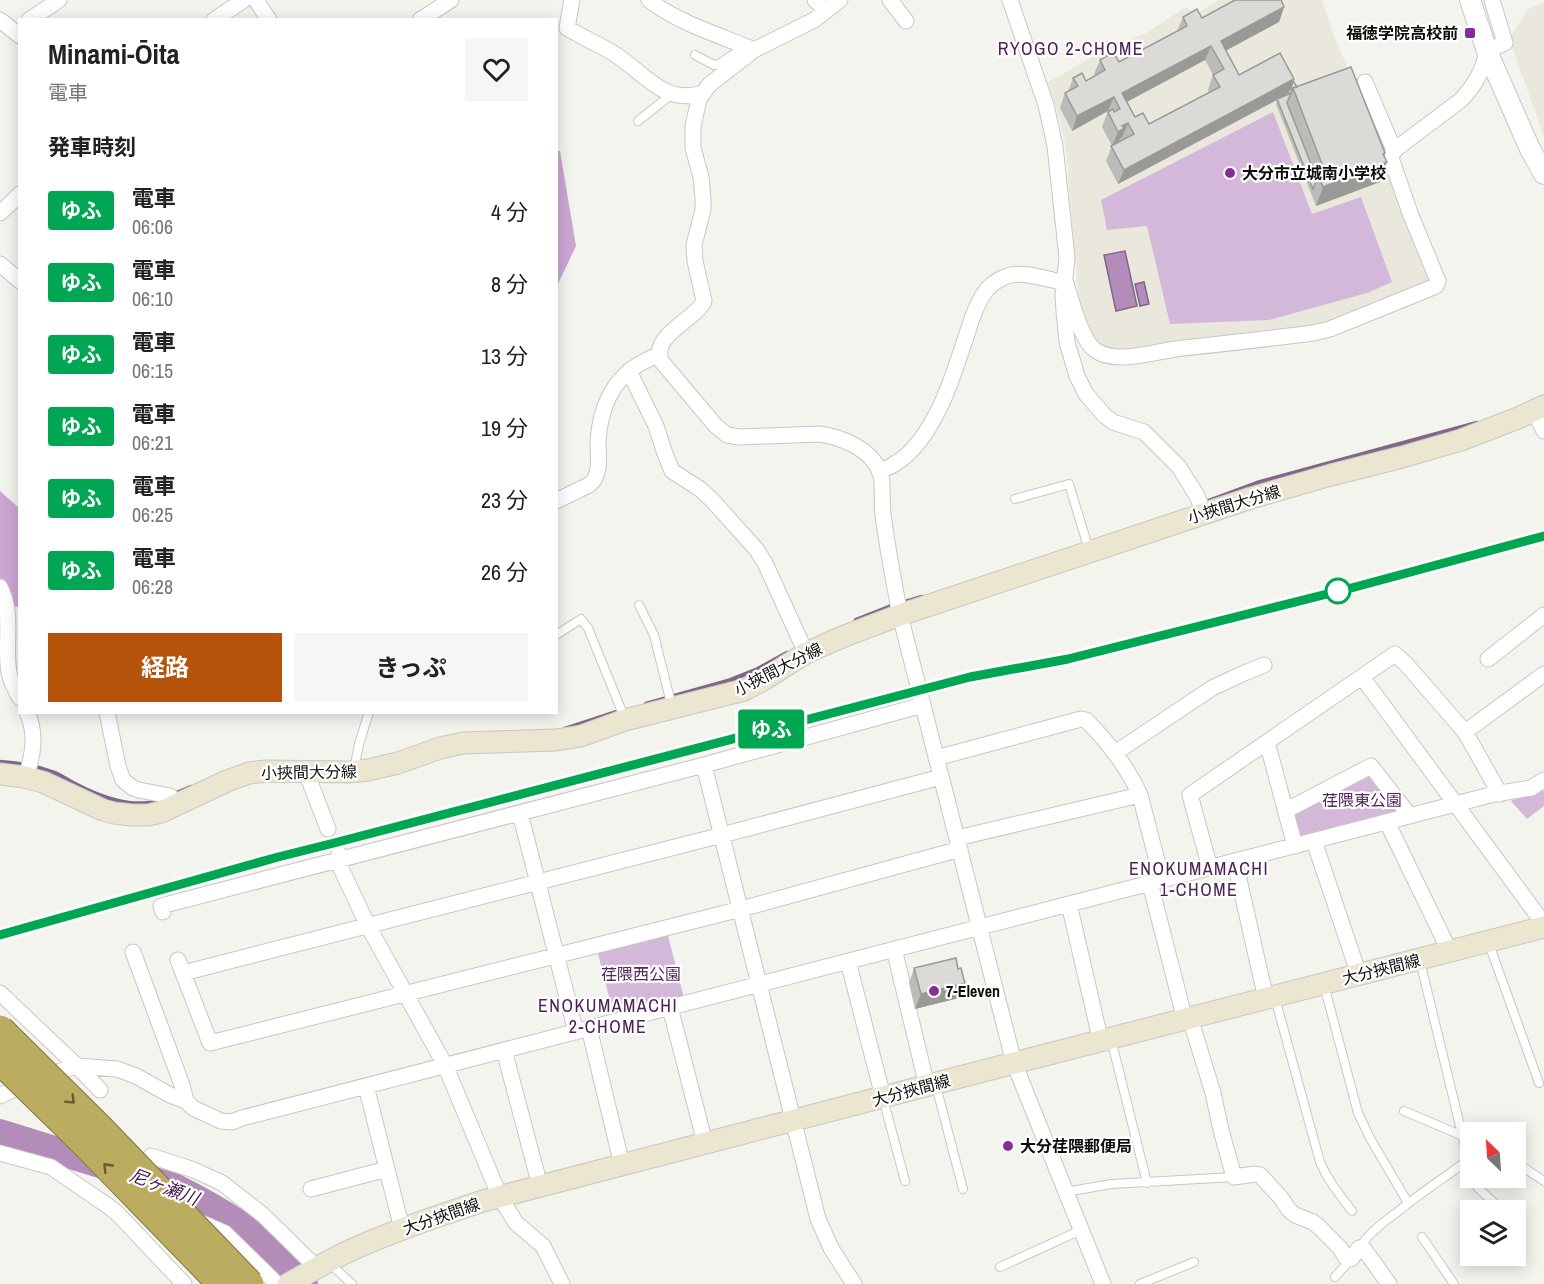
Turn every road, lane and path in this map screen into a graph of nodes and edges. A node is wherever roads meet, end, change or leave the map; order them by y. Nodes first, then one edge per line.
1 (59, 0) edge
2 (244, 0) edge
3 (256, 0) edge
4 (451, 0) edge
5 (572, 0) edge
6 (649, 0) edge
7 (815, 0) edge
8 (840, 0) edge
9 (890, 0) edge
10 (1010, 0) edge
11 (1470, 0) edge
12 (1492, 0) edge
13 (826, 11) junction
14 (32, 18) edge
15 (217, 18) edge
16 (268, 18) edge
17 (423, 18) edge
18 (0, 20) edge
19 (906, 21) dead end
20 (18, 32) edge
21 (750, 48) junction
22 (1487, 51) junction
23 (694, 55) dead end
24 (1365, 82) dead end
25 (703, 93) junction
26 (672, 94) junction
27 (638, 121) dead end
28 (1394, 150) junction
29 (1544, 174) edge
30 (18, 196) edge
31 (0, 213) edge
32 (0, 264) edge
33 (18, 279) edge
34 (1066, 284) junction
35 (659, 355) junction
36 (629, 371) junction
37 (1539, 408) edge
38 (1544, 431) edge
39 (879, 471) junction
40 (1015, 499) dead end
41 (558, 500) edge
42 (1204, 513) junction
43 (1090, 551) junction
44 (0, 587) edge
45 (639, 605) dead end
46 (900, 615) junction
47 (1544, 615) edge
48 (558, 634) edge
49 (14, 641) edge
50 (806, 653) junction
51 (1488, 659) dead end
52 (1264, 666) dead end
53 (1544, 674) edge
54 (1362, 677) junction
55 (0, 681) edge
56 (18, 695) edge
57 (923, 705) junction
58 (673, 708) junction
59 (28, 714) edge
60 (107, 714) edge
61 (368, 714) edge
62 (625, 720) junction
63 (1465, 732) junction
64 (1267, 742) junction
65 (1115, 753) junction
66 (936, 758) junction
67 (704, 765) junction
68 (354, 771) junction
69 (306, 772) junction
70 (0, 774) edge
71 (26, 776) junction
72 (941, 777) junction
73 (1544, 780) edge
74 (1500, 794) junction
75 (1140, 795) junction
76 (1457, 804) junction
77 (176, 805) junction
78 (1286, 811) junction
79 (520, 813) junction
80 (1410, 816) junction
81 (1387, 822) junction
82 (328, 829) dead end
83 (722, 835) junction
84 (1314, 841) junction
85 (958, 844) junction
86 (1295, 846) junction
87 (338, 857) junction
88 (1235, 862) junction
89 (1210, 868) junction
90 (537, 882) junction
91 (1156, 882) junction
92 (1069, 904) junction
93 (741, 909) junction
94 (163, 912) dead end
95 (368, 926) junction
96 (1544, 926) edge
97 (980, 927) junction
98 (1488, 942) junction
99 (894, 949) junction
100 (133, 952) dead end
101 (1450, 952) junction
102 (556, 956) junction
103 (1419, 960) junction
104 (848, 961) junction
105 (1359, 975) junction
106 (760, 984) junction
107 (1324, 984) junction
108 (0, 993) edge
109 (406, 994) junction
110 (1270, 998) junction
111 (670, 1007) junction
112 (1188, 1019) junction
113 (0, 1029) edge
114 (582, 1030) junction
115 (1106, 1040) junction
116 (504, 1050) junction
117 (0, 1061) edge
118 (1014, 1063) junction
119 (445, 1065) junction
120 (77, 1066) junction
121 (1539, 1083) dead end
122 (931, 1085) junction
123 (366, 1086) junction
124 (100, 1090) dead end
125 (0, 1096) edge
126 (883, 1097) junction
127 (186, 1101) junction
128 (1404, 1111) dead end
129 (794, 1120) junction
130 (1460, 1127) edge
131 (1460, 1134) edge
132 (705, 1143) junction
133 (0, 1153) edge
134 (151, 1156) dead end
135 (622, 1165) junction
136 (387, 1168) junction
137 (1526, 1169) edge
138 (1460, 1170) edge
139 (1234, 1177) junction
140 (905, 1181) dead end
141 (1544, 1181) edge
142 (1147, 1183) junction
143 (540, 1186) junction
144 (1478, 1188) edge
145 (311, 1189) dead end
146 (963, 1189) dead end
147 (1066, 1192) junction
148 (500, 1197) junction
149 (1491, 1200) edge
150 (1408, 1203) junction
151 (1352, 1211) dead end
152 (117, 1213) junction
153 (402, 1229) junction
154 (1081, 1230) junction
155 (1422, 1237) dead end
156 (1355, 1254) junction
157 (1194, 1262) dead end
158 (322, 1265) junction
159 (1000, 1267) dead end
160 (1335, 1277) dead end
161 (184, 1284) edge
162 (221, 1284) edge
163 (250, 1284) edge
164 (277, 1284) edge
165 (288, 1284) edge
166 (352, 1284) edge
167 (562, 1284) edge
168 (854, 1284) edge
169 (1102, 1284) edge
170 (1140, 1284) edge
171 (1389, 1284) edge
172 (1454, 1284) edge

1 - 14 street
2 - 15 street
3 - 16 street
4 - 17 street
5 - 26 street
6 - 21 street
7 - 13 street
8 - 13 street
9 - 19 street
10 - 34 street
11 - 22 street
12 - 22 street
13 - 21 street
18 - 20 street
21 - 23 lane
21 - 25 street
22 - 28 street
22 - 29 street
24 - 28 street
25 - 26 street
25 - 35 street
26 - 27 lane
28 - 34 street
30 - 31 street
32 - 33 street
34 - 39 street
34 - 42 street
35 - 36 street
35 - 39 street
36 - 41 street
36 - 50 street
37 - 38 street
37 - 42 main road, 小挾間大分線
39 - 46 street
40 - 43 lane
42 - 43 main road, 小挾間大分線
43 - 46 main road, 小挾間大分線
44 - 49 street
45 - 58 lane
46 - 50 main road, 小挾間大分線
46 - 57 street
47 - 51 street
48 - 62 lane
49 - 56 street
50 - 58 main road, 小挾間大分線
52 - 65 street
53 - 63 street
54 - 63 street
54 - 64 street
54 - 76 street
55 - 56 street
57 - 66 street
57 - 67 street
58 - 62 main road, 小挾間大分線
59 - 71 street
60 - 77 street
61 - 68 lane
62 - 68 main road, 小挾間大分線
63 - 74 street
64 - 78 street
64 - 89 street
65 - 66 street
65 - 75 street
66 - 72 street
67 - 79 street
67 - 83 street
68 - 69 main road, 小挾間大分線
69 - 77 main road, 小挾間大分線
69 - 82 street
70 - 71 main road, 小挾間大分線
71 - 77 main road, 小挾間大分線
72 - 83 street
72 - 85 street
73 - 74 street
74 - 76 street
75 - 85 street
75 - 91 street
76 - 80 street
76 - 96 street
78 - 80 street
78 - 86 street
79 - 87 street
79 - 90 street
80 - 81 street
81 - 84 street
81 - 101 street
83 - 90 street
83 - 93 street
84 - 86 street
84 - 105 street
85 - 93 street
85 - 97 street
86 - 88 street
87 - 94 street
87 - 95 street
88 - 89 street
88 - 110 street
89 - 91 street
90 - 95 street
90 - 102 street
91 - 92 street
91 - 112 street
92 - 97 street
92 - 115 street
93 - 102 street
93 - 106 street
95 - 109 street
95 - 109 street
96 - 98 main road, 大分挾間線
97 - 99 street
97 - 118 street
98 - 101 main road, 大分挾間線
98 - 121 lane
99 - 104 street
99 - 122 street
100 - 127 street
101 - 103 main road, 大分挾間線
102 - 109 street
102 - 114 street
103 - 105 main road, 大分挾間線
103 - 130 lane
104 - 106 street
104 - 126 street
105 - 107 main road, 大分挾間線
106 - 111 street
106 - 129 street
107 - 110 main road, 大分挾間線
107 - 150 lane
108 - 120 street
109 - 119 street
110 - 112 main road, 大分挾間線
110 - 151 lane
111 - 114 street
111 - 132 street
112 - 115 main road, 大分挾間線
112 - 139 street
113 -> 163 highway, bridge
114 - 116 street
114 - 135 street
115 - 118 main road, 大分挾間線
115 - 142 lane
116 - 119 street
116 - 143 street
162 -> 117 highway, bridge
118 - 122 main road, 大分挾間線
118 - 147 street
119 - 123 street
119 - 148 street
120 - 124 street
120 - 125 street
120 - 127 street
122 - 126 main road, 大分挾間線
122 - 146 lane
123 - 127 street
123 - 136 street
126 - 129 main road, 大分挾間線
126 - 140 lane
128 - 131 lane
129 - 132 main road, 大分挾間線
129 - 168 street
132 - 135 main road, 大分挾間線
133 - 152 street
134 - 158 street
135 - 143 main road, 大分挾間線
136 - 145 street
136 - 153 street
137 - 141 lane
138 - 150 lane
139 - 142 lane
139 - 156 street
142 - 147 lane
143 - 148 main road, 大分挾間線
144 - 149 lane
147 - 154 street
148 - 153 main road, 大分挾間線
148 - 167 street
150 - 156 lane
152 - 161 street
152 - 164 street
153 - 158 main road, 大分挾間線
154 - 159 lane
154 - 169 street
155 - 172 lane
156 - 160 lane
156 - 171 street
157 - 170 lane
158 - 165 main road, 大分挾間線
158 - 166 lane

